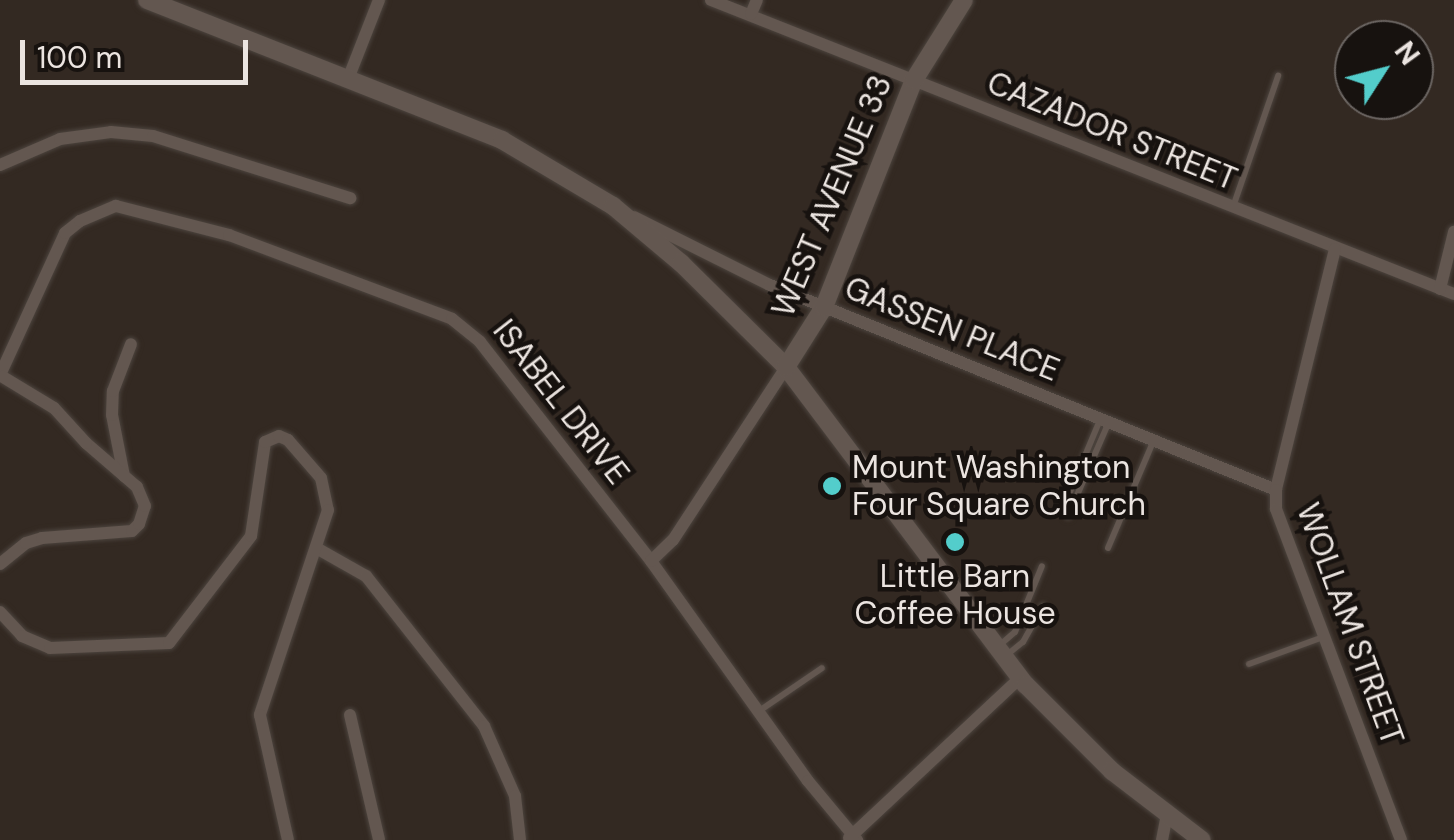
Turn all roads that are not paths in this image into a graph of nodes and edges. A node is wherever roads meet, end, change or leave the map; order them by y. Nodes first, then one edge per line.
1 (147, 0) edge
2 (379, 0) edge
3 (711, 0) edge
4 (756, 0) edge
5 (964, 0) edge
6 (178, 6) edge
7 (751, 14) junction
8 (1278, 76) dead end
9 (348, 79) junction
10 (914, 80) junction
11 (0, 165) edge
12 (350, 198) dead end
13 (613, 206) junction
14 (1232, 208) junction
15 (1454, 232) edge
16 (1335, 249) junction
17 (1447, 292) edge
18 (824, 307) junction
19 (131, 344) dead end
20 (786, 368) junction
21 (2, 376) edge
22 (1105, 421) junction
23 (1153, 441) junction
24 (124, 476) junction
25 (1276, 490) junction
26 (1064, 506) dead end
27 (1068, 516) dead end
28 (1108, 548) dead end
29 (318, 549) junction
30 (652, 561) junction
31 (0, 564) edge
32 (1042, 566) dead end
33 (1043, 606) dead end
34 (0, 612) edge
35 (1324, 637) junction
36 (1000, 653) junction
37 (1248, 664) dead end
38 (822, 668) dead end
39 (1020, 678) junction
40 (758, 712) junction
41 (350, 715) dead end
42 (1167, 815) junction
43 (852, 838) edge
44 (288, 840) edge
45 (379, 840) edge
46 (520, 840) edge
47 (1162, 840) edge
48 (1202, 840) edge
49 (1401, 840) edge

1 - 6 street
2 - 9 street
3 - 7 street, CAZADOR STREET
4 - 7 street
5 - 10 street, WEST AVENUE 33
6 - 9 street
7 - 10 street, CAZADOR STREET
8 - 14 lane
9 - 13 street
10 - 14 street, CAZADOR STREET
10 - 18 street, WEST AVENUE 33
11 - 12 street
13 - 18 street, GASSEN PLACE
13 - 20 street
14 - 16 street, CAZADOR STREET
15 - 17 street, CAZADOR STREET
16 - 17 street, CAZADOR STREET
16 - 25 street, WOLLAM STREET
18 - 20 street, WEST AVENUE 33
18 - 22 street, GASSEN PLACE
19 - 24 street
20 - 30 street, WEST AVENUE 33
20 - 36 street
21 - 24 street
21 - 30 street, ISABEL DRIVE
22 - 23 street, GASSEN PLACE
22 - 26 lane
22 - 27 lane
23 - 25 street, GASSEN PLACE
23 - 28 lane
24 - 31 street
25 - 35 street, WOLLAM STREET
29 - 34 street
29 - 44 street
29 - 46 street
30 - 40 street, ISABEL DRIVE
32 - 36 lane
33 - 36 lane
35 - 37 lane
35 - 49 street, WOLLAM STREET
36 - 39 street
38 - 40 lane
39 - 42 street
39 - 43 street
40 - 43 street, ISABEL DRIVE
41 - 45 street
42 - 47 street
42 - 48 street

